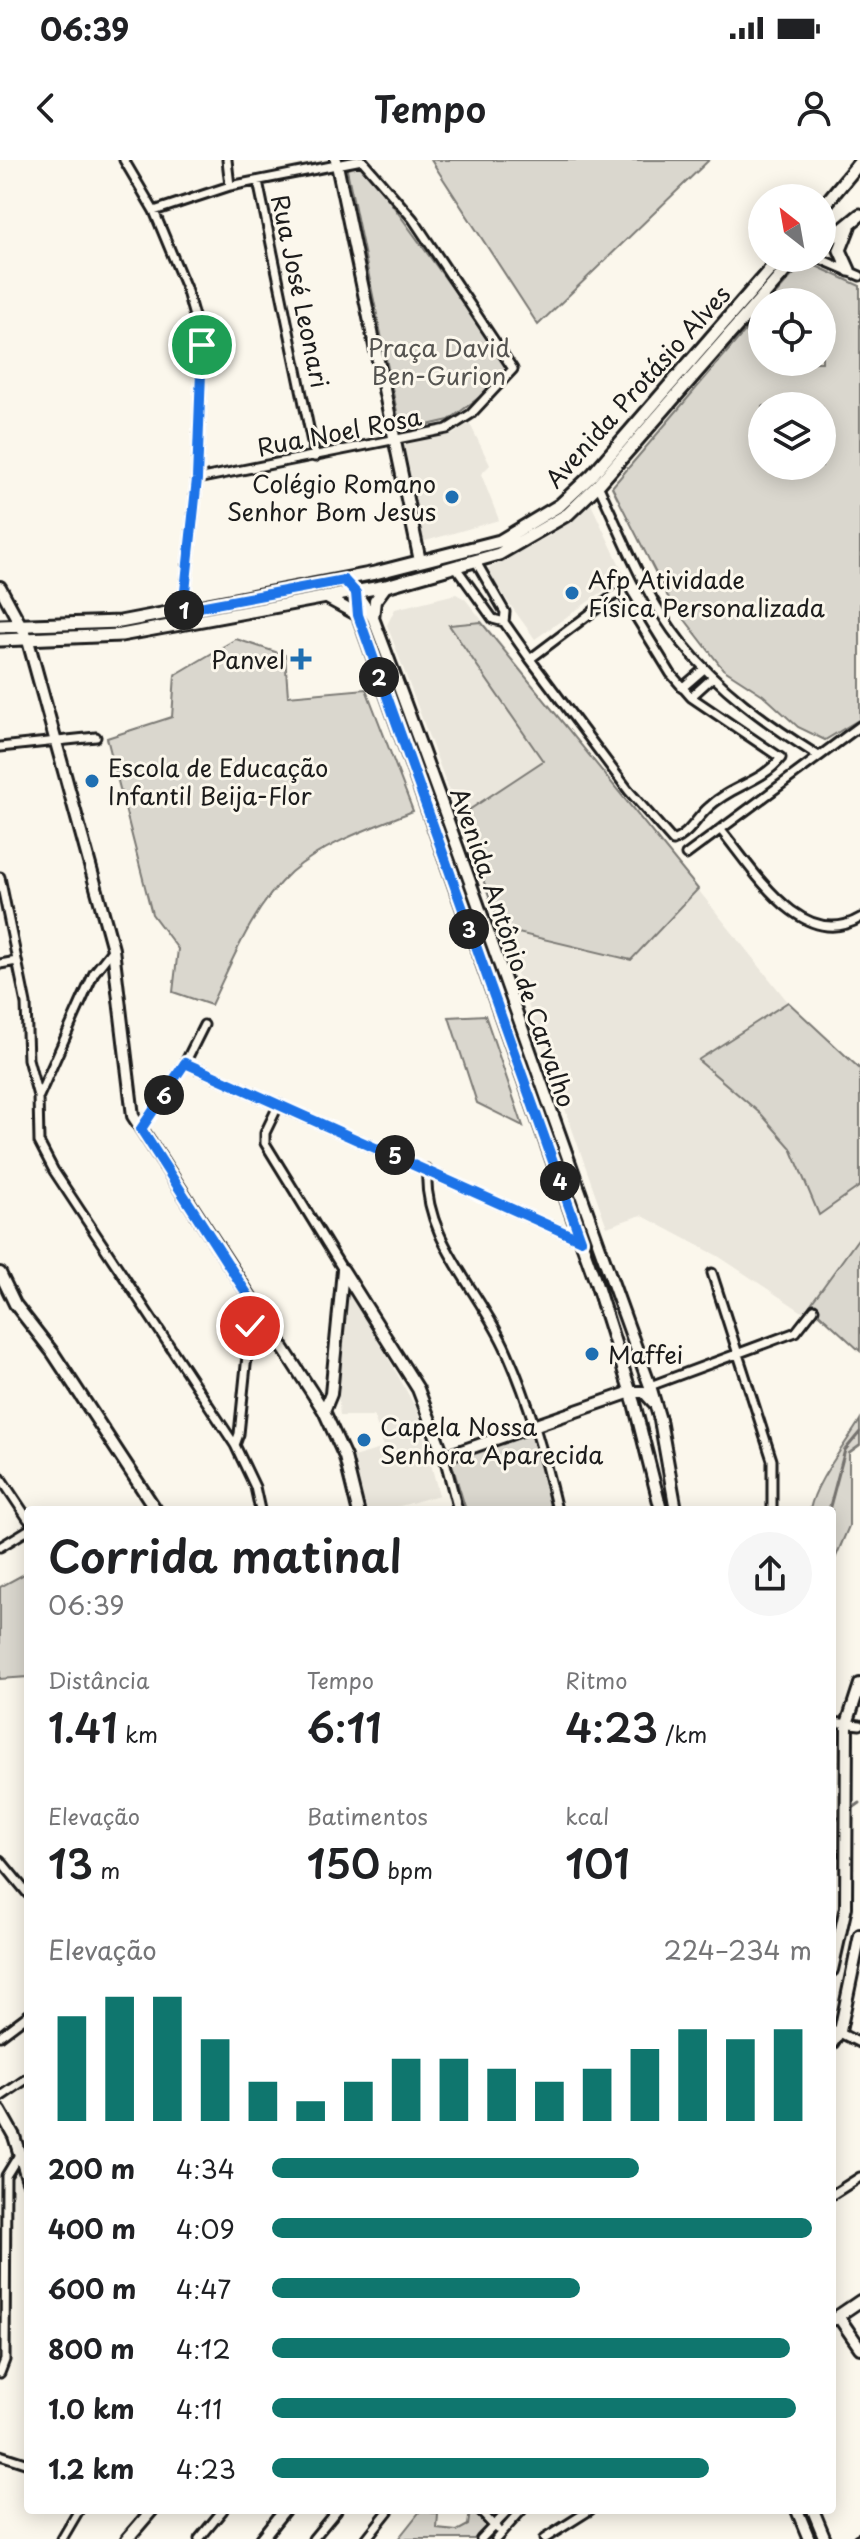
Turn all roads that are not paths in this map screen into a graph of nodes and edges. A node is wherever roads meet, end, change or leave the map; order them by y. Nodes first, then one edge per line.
1 (124, 160) edge
2 (227, 160) edge
3 (860, 162) edge
4 (337, 163) edge
5 (258, 181) junction
6 (230, 186) junction
7 (836, 191) edge
8 (154, 211) junction
9 (860, 215) edge
10 (849, 227) junction
11 (836, 236) edge
12 (768, 272) edge
13 (784, 272) edge
14 (854, 273) edge
15 (398, 441) junction
16 (315, 457) junction
17 (197, 479) junction
18 (598, 485) junction
19 (475, 560) junction
20 (420, 561) junction
21 (455, 566) junction
22 (375, 573) junction
23 (344, 580) junction
24 (486, 580) junction
25 (386, 586) junction
26 (0, 587) edge
27 (471, 588) junction
28 (356, 593) junction
29 (327, 598) junction
30 (183, 610) junction
31 (358, 615) junction
32 (373, 618) junction
33 (504, 622) junction
34 (20, 624) junction
35 (0, 626) edge
36 (27, 637) junction
37 (0, 640) edge
38 (530, 659) junction
39 (704, 669) junction
40 (713, 677) junction
41 (682, 688) junction
42 (691, 697) junction
43 (860, 726) edge
44 (96, 737) dead end
45 (54, 743) junction
46 (0, 747) edge
47 (817, 755) junction
48 (448, 813) junction
49 (429, 820) junction
50 (454, 828) junction
51 (720, 829) junction
52 (434, 835) junction
53 (686, 855) dead end
54 (0, 877) edge
55 (860, 918) edge
56 (113, 949) junction
57 (17, 961) junction
58 (0, 964) edge
59 (204, 1025) dead end
60 (185, 1063) junction
61 (38, 1096) junction
62 (279, 1104) junction
63 (141, 1129) junction
64 (427, 1169) junction
65 (581, 1240) junction
66 (343, 1270) junction
67 (0, 1273) edge
68 (712, 1273) dead end
69 (814, 1309) dead end
70 (260, 1314) junction
71 (740, 1354) junction
72 (624, 1370) junction
73 (650, 1386) junction
74 (631, 1392) junction
75 (656, 1405) junction
76 (324, 1411) junction
77 (537, 1424) junction
78 (235, 1445) junction
79 (444, 1457) junction
80 (0, 1477) edge
81 (153, 1506) edge
82 (259, 1506) edge
83 (357, 1506) edge
84 (457, 1506) edge
85 (556, 1506) edge
86 (660, 1506) edge
87 (675, 1506) edge
88 (772, 1506) edge
89 (24, 1513) edge
90 (24, 1532) edge
91 (0, 1547) edge
92 (860, 1684) edge
93 (836, 1723) edge
94 (847, 1724) junction
95 (860, 1725) edge
96 (0, 1860) edge
97 (24, 1889) edge
98 (860, 1935) edge
99 (836, 1952) edge
100 (24, 2018) edge
101 (836, 2030) edge
102 (0, 2036) edge
103 (860, 2043) edge
104 (24, 2081) edge
105 (0, 2097) edge
106 (0, 2111) edge
107 (24, 2151) edge
108 (860, 2177) edge
109 (836, 2192) edge
110 (860, 2301) edge
111 (836, 2317) edge
112 (836, 2319) edge
113 (860, 2348) edge
114 (0, 2373) edge
115 (0, 2455) edge
116 (24, 2463) edge
117 (77, 2514) edge
118 (149, 2514) edge
119 (220, 2514) edge
120 (281, 2514) edge
121 (334, 2514) edge
122 (386, 2514) edge
123 (483, 2514) edge
124 (505, 2514) edge
125 (518, 2514) edge
126 (584, 2514) edge
127 (799, 2514) edge
128 (815, 2514) edge
129 (494, 2526) junction
130 (499, 2536) edge
131 (62, 2539) edge
132 (127, 2539) edge
133 (199, 2539) edge
134 (261, 2539) edge
135 (313, 2539) edge
136 (366, 2539) edge
137 (481, 2539) edge
138 (544, 2539) edge
139 (809, 2539) edge
140 (825, 2539) edge

1 - 8 street
2 - 6 street
3 - 7 main road
4 - 5 street
4 - 15 street
4 - 15 street, Rua Noel Rosa
5 - 6 street
5 - 16 street, Rua José Leonari
6 - 8 street
8 - 17 street
9 - 10 main road
10 - 11 main road
10 - 14 main road
12 - 20 main road, Avenida Protásio Alves
13 - 18 main road, Avenida Protásio Alves
15 - 16 street, Rua Noel Rosa
15 - 20 street
16 - 17 street, Rua Noel Rosa
17 - 30 street
18 - 19 main road, Avenida Protásio Alves
18 - 39 street
19 - 21 main road, Avenida Protásio Alves
19 - 24 street
20 - 22 main road, Avenida Protásio Alves
21 - 25 main road, Avenida Protásio Alves
21 - 27 street
22 - 23 main road, Avenida Protásio Alves
22 - 28 main road
23 - 28 main road
23 - 30 main road, Avenida Protásio Alves
24 - 27 street
24 - 33 street
25 - 28 main road, Avenida Protásio Alves
25 - 32 street
26 - 34 street
27 - 33 street
28 - 29 main road, Avenida Protásio Alves
28 - 31 street, Avenida Antônio de Carvalho
28 - 32 street, Avenida Antônio de Carvalho
29 - 31 street
29 - 36 main road, Avenida Protásio Alves
30 - 34 main road, Avenida Protásio Alves
31 - 49 street, Avenida Antônio de Carvalho
32 - 48 street, Avenida Antônio de Carvalho
33 - 38 street
34 - 35 main road, Avenida Protásio Alves
34 - 36 street
36 - 37 main road, Avenida Protásio Alves
36 - 45 street
38 - 41 street
38 - 42 street
39 - 40 street
39 - 41 street
40 - 42 street
40 - 47 street
41 - 42 street
43 - 47 street
44 - 45 street
45 - 46 street
45 - 56 street
47 - 51 street
48 - 49 street
48 - 50 street, Avenida Antônio de Carvalho
49 - 52 street, Avenida Antônio de Carvalho
50 - 52 street
50 - 73 street, Avenida Antônio de Carvalho
51 - 53 street
51 - 55 street
52 - 65 street, Avenida Antônio de Carvalho
54 - 57 street
56 - 61 street
56 - 63 street
57 - 58 street
57 - 61 street
59 - 60 street
60 - 62 street
60 - 63 street
61 - 78 street
62 - 64 street
62 - 66 street
63 - 70 street
64 - 65 street
64 - 77 street
65 - 72 street, Avenida Antônio de Carvalho
66 - 76 street
66 - 79 street
67 - 81 street
68 - 71 street
69 - 71 street
70 - 76 street
70 - 78 street
71 - 73 street
71 - 88 street
72 - 73 street
72 - 74 street, Avenida Antônio de Carvalho
73 - 75 street, Avenida Antônio de Carvalho
74 - 75 street
74 - 77 street
74 - 86 street, Avenida Antônio de Carvalho
75 - 87 street, Avenida Antônio de Carvalho
76 - 83 street
77 - 79 street
77 - 85 street
78 - 82 street
79 - 84 street
80 - 89 street
90 - 91 street
92 - 94 street
93 - 94 street
94 - 95 street
94 - 99 street
96 - 97 street
98 - 101 street
100 - 102 street
101 - 103 street
104 - 105 street
106 - 107 street
107 - 114 street
108 - 109 street
110 - 111 street
112 - 113 street
115 - 116 street
117 - 131 street
118 - 132 street
119 - 133 street
120 - 134 street
121 - 135 street
122 - 136 street
123 - 129 street
124 - 129 street
125 - 130 street
126 - 138 street
127 - 139 street
128 - 140 street
129 - 130 street
129 - 137 street

